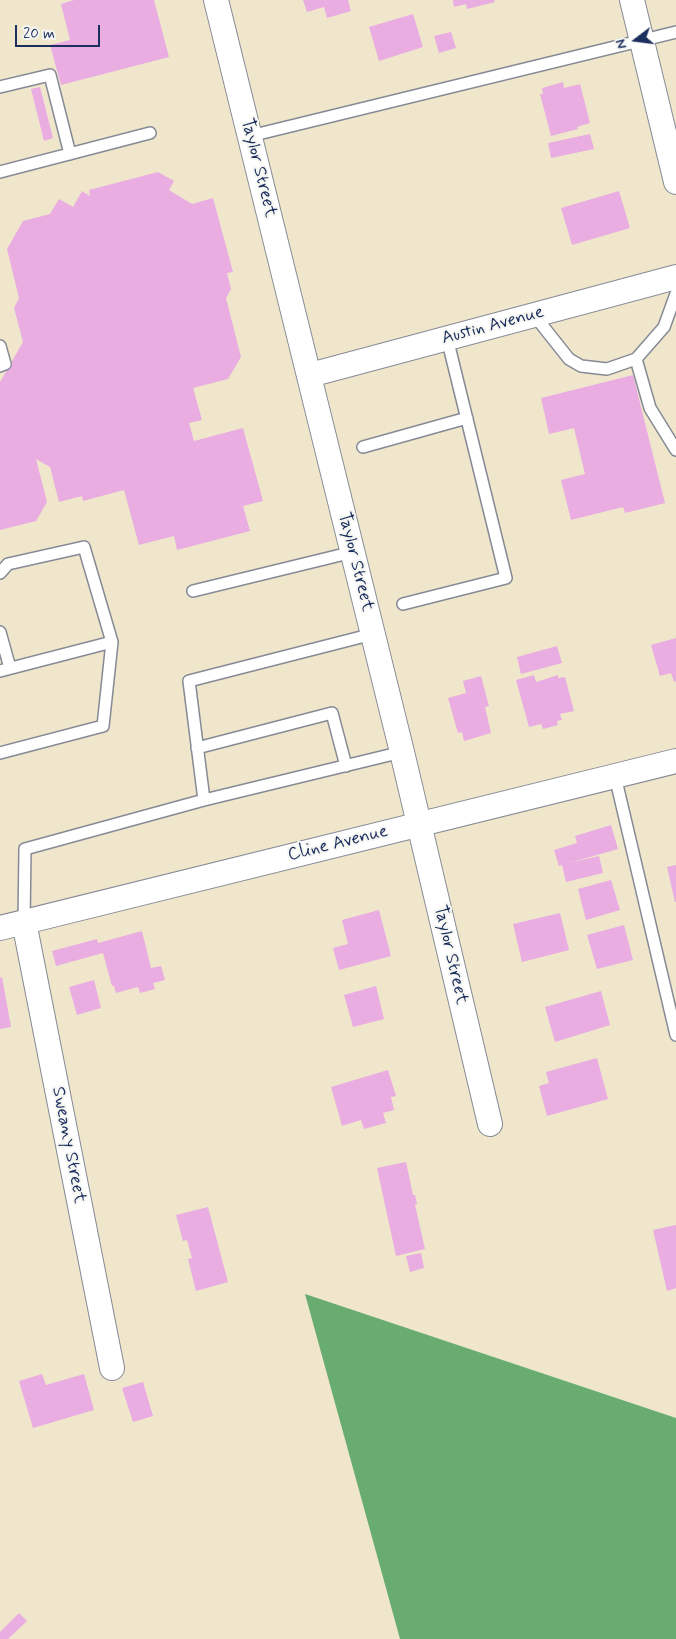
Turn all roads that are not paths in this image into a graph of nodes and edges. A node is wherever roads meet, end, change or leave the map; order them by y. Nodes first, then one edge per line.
1 (216, 0) edge
2 (632, 0) edge
3 (676, 32) edge
4 (642, 40) junction
5 (0, 87) edge
6 (150, 133) dead end
7 (250, 136) junction
8 (70, 154) junction
9 (0, 172) edge
10 (676, 182) edge
11 (676, 277) edge
12 (676, 294) edge
13 (534, 315) junction
14 (447, 338) junction
15 (0, 346) edge
16 (636, 359) junction
17 (0, 366) edge
18 (310, 375) junction
19 (467, 418) junction
20 (363, 447) dead end
21 (676, 450) edge
22 (353, 552) junction
23 (0, 573) edge
24 (193, 591) dead end
25 (403, 604) dead end
26 (0, 632) edge
27 (373, 634) junction
28 (112, 642) junction
29 (5, 669) edge
30 (197, 748) junction
31 (402, 752) junction
32 (0, 753) edge
33 (676, 761) edge
34 (346, 766) junction
35 (615, 776) junction
36 (204, 800) junction
37 (420, 824) junction
38 (24, 922) junction
39 (0, 928) edge
40 (676, 1035) edge
41 (490, 1124) dead end
42 (112, 1368) dead end

1 - 7 street, Taylor Street
2 - 4 street
3 - 4 lane
4 - 7 lane
4 - 10 street
5 - 8 lane
6 - 8 lane
7 - 18 street, Taylor Street
8 - 9 lane
11 - 13 street, Austin Avenue
12 - 16 lane
13 - 14 street, Austin Avenue
13 - 16 lane
14 - 18 street, Austin Avenue
14 - 19 lane
15 - 17 lane
16 - 21 lane
18 - 22 street, Taylor Street
19 - 20 lane
19 - 25 lane
22 - 24 lane
22 - 27 street, Taylor Street
23 - 28 lane
26 - 29 lane
27 - 30 lane
27 - 31 street, Taylor Street
28 - 29 lane
28 - 32 lane
30 - 34 lane
30 - 36 lane
31 - 34 lane
31 - 37 street, Taylor Street
33 - 35 street, Cline Avenue
34 - 36 lane
35 - 37 street, Cline Avenue
35 - 40 lane
36 - 38 lane
37 - 38 street, Cline Avenue
37 - 41 street, Taylor Street
38 - 39 street, Cline Avenue
38 - 42 street, Sweany Street

